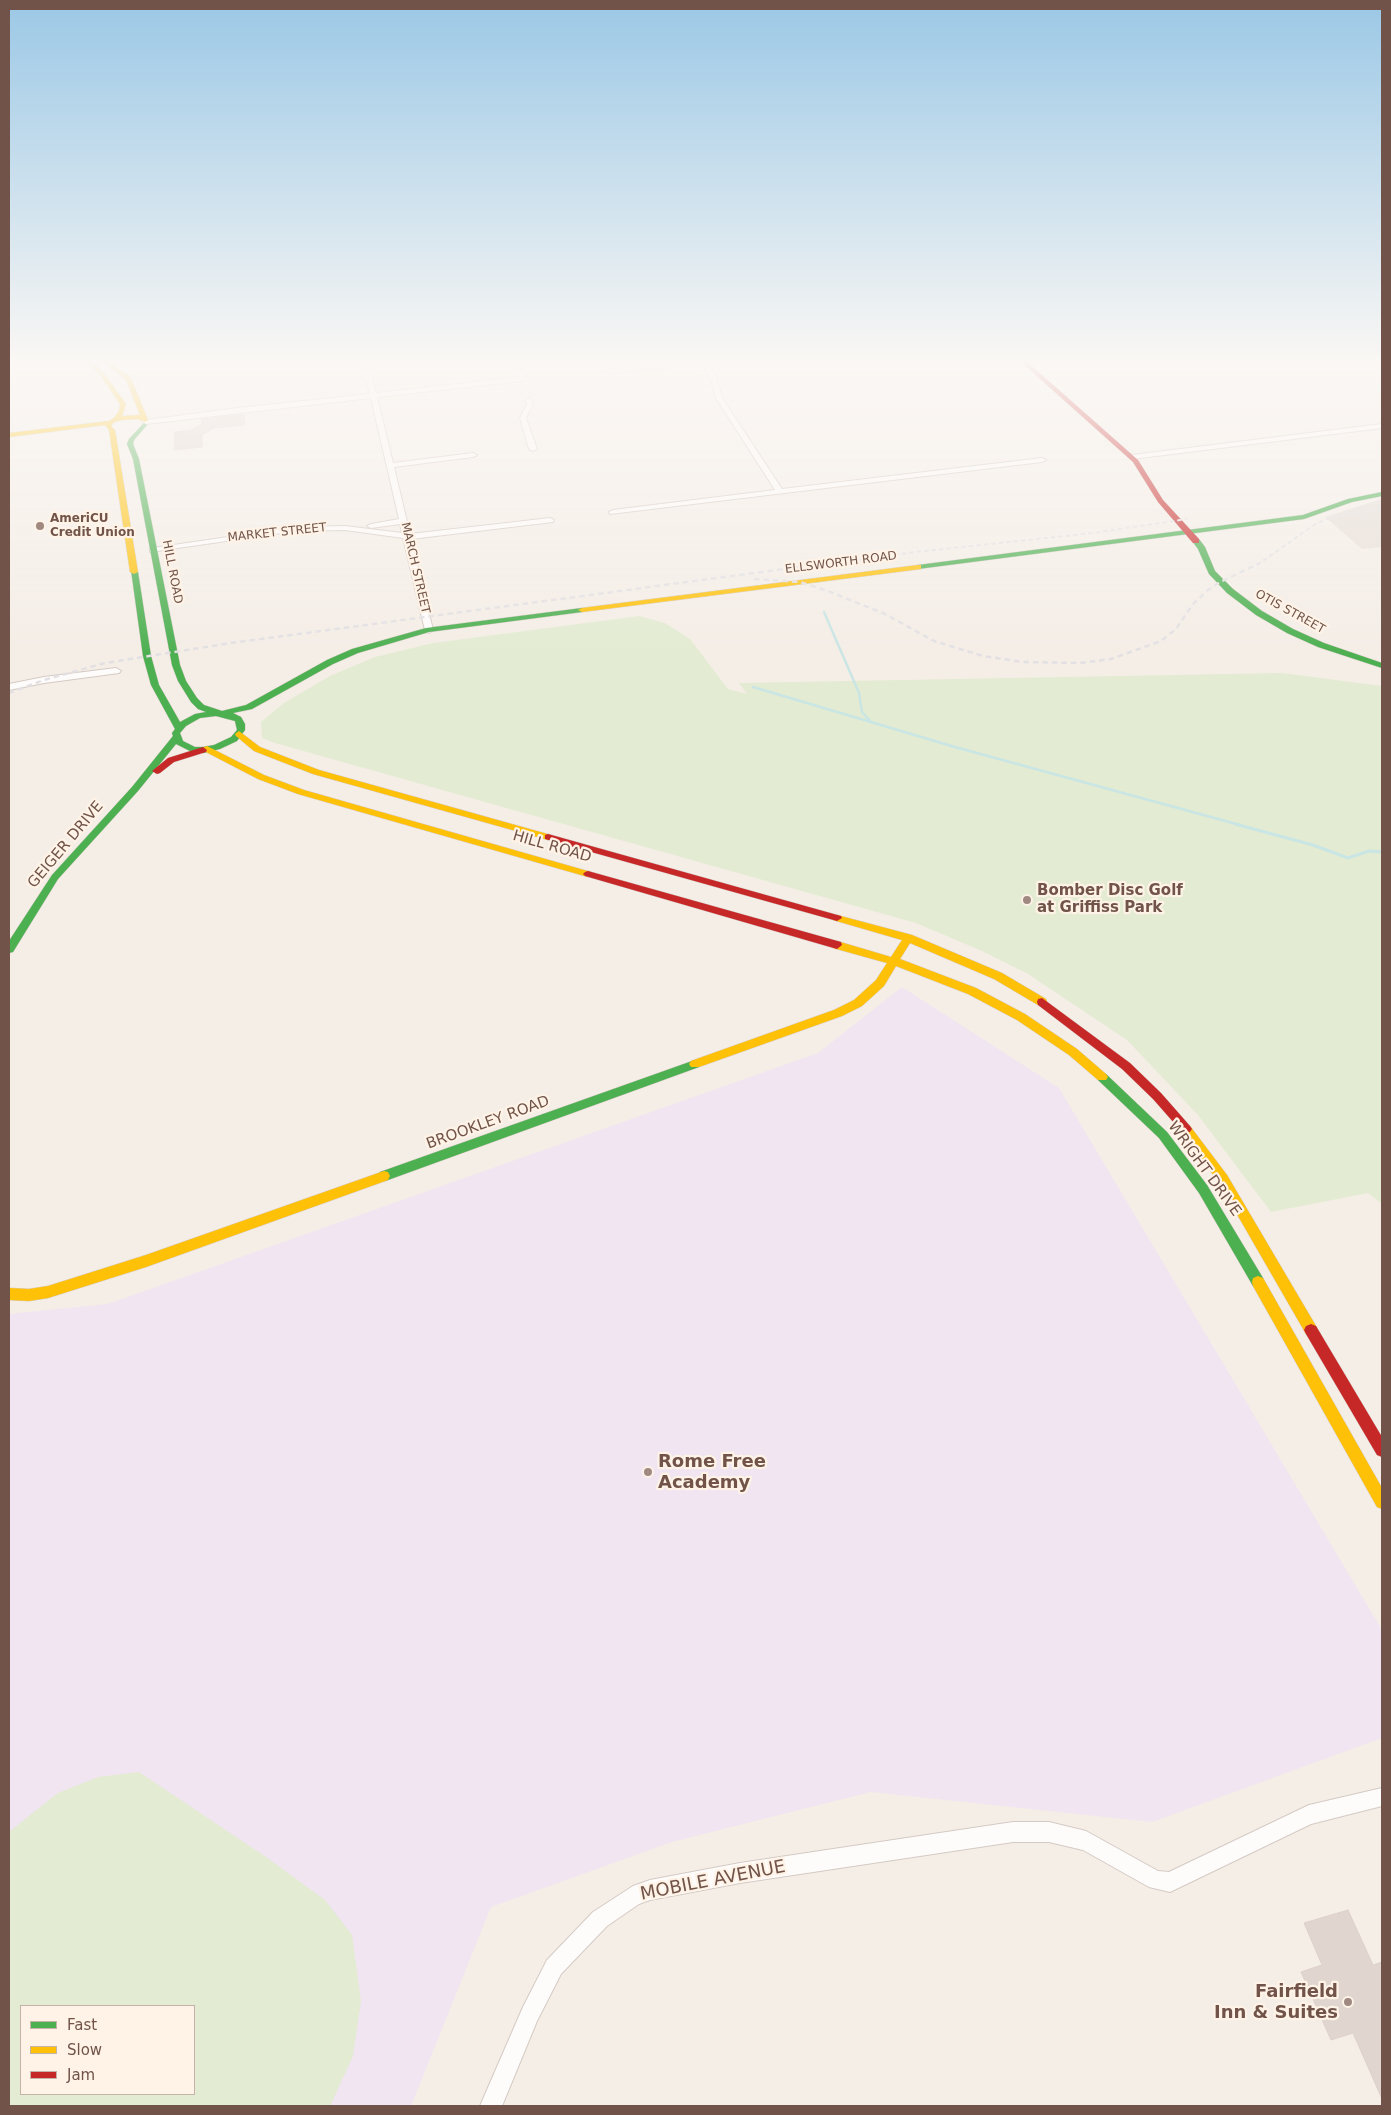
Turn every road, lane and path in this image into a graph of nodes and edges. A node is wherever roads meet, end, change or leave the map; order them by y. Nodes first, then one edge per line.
1 (118, 459) edge
2 (136, 459) edge
3 (389, 459) edge
4 (443, 459) edge
5 (758, 459) edge
6 (1134, 459) edge
7 (1042, 460) dead end
8 (391, 465) junction
9 (780, 492) junction
10 (1382, 494) edge
11 (614, 512) dead end
12 (550, 520) dead end
13 (404, 521) junction
14 (353, 528) junction
15 (1189, 531) junction
16 (407, 537) junction
17 (153, 550) junction
18 (429, 630) junction
19 (1382, 666) edge
20 (116, 671) dead end
21 (308, 674) junction
22 (9, 687) edge
23 (220, 713) junction
24 (240, 732) junction
25 (177, 733) junction
26 (205, 750) junction
27 (135, 789) junction
28 (908, 938) junction
29 (9, 949) edge
30 (894, 961) junction
31 (9, 1294) edge
32 (1382, 1450) edge
33 (1382, 1502) edge
34 (1382, 1796) edge
35 (492, 2106) edge

1 - 25 main road
2 - 17 main road, HILL ROAD
3 - 8 street, MARCH STREET
4 - 8 street
5 - 9 street
6 - 15 main road, OTIS STREET
7 - 9 street
8 - 13 street, MARCH STREET
9 - 11 street
10 - 15 main road, ELLSWORTH ROAD
12 - 16 street, MARKET STREET
13 - 14 street
13 - 16 street, MARCH STREET
14 - 16 street, MARKET STREET
14 - 17 street, MARKET STREET
15 - 18 main road, ELLSWORTH ROAD
15 - 19 main road, OTIS STREET
16 - 18 street, MARCH STREET
17 - 23 main road, HILL ROAD
18 - 21 main road, ELLSWORTH ROAD
20 - 22 street
21 - 23 main road, ELLSWORTH ROAD
21 - 24 main road, ELLSWORTH ROAD
23 - 24 main road, HILL ROAD
23 - 25 main road, ELLSWORTH ROAD
24 - 26 main road, ELLSWORTH ROAD
24 - 28 main road, HILL ROAD
25 - 26 main road, HILL ROAD
25 - 27 main road, GEIGER DRIVE
26 - 27 main road, GEIGER DRIVE
26 - 30 main road, HILL ROAD
27 - 29 main road, GEIGER DRIVE
28 - 30 main road, BROOKLEY ROAD
28 - 32 main road, WRIGHT DRIVE
30 - 31 main road, BROOKLEY ROAD
30 - 33 main road, WRIGHT DRIVE
34 - 35 street, MOBILE AVENUE

